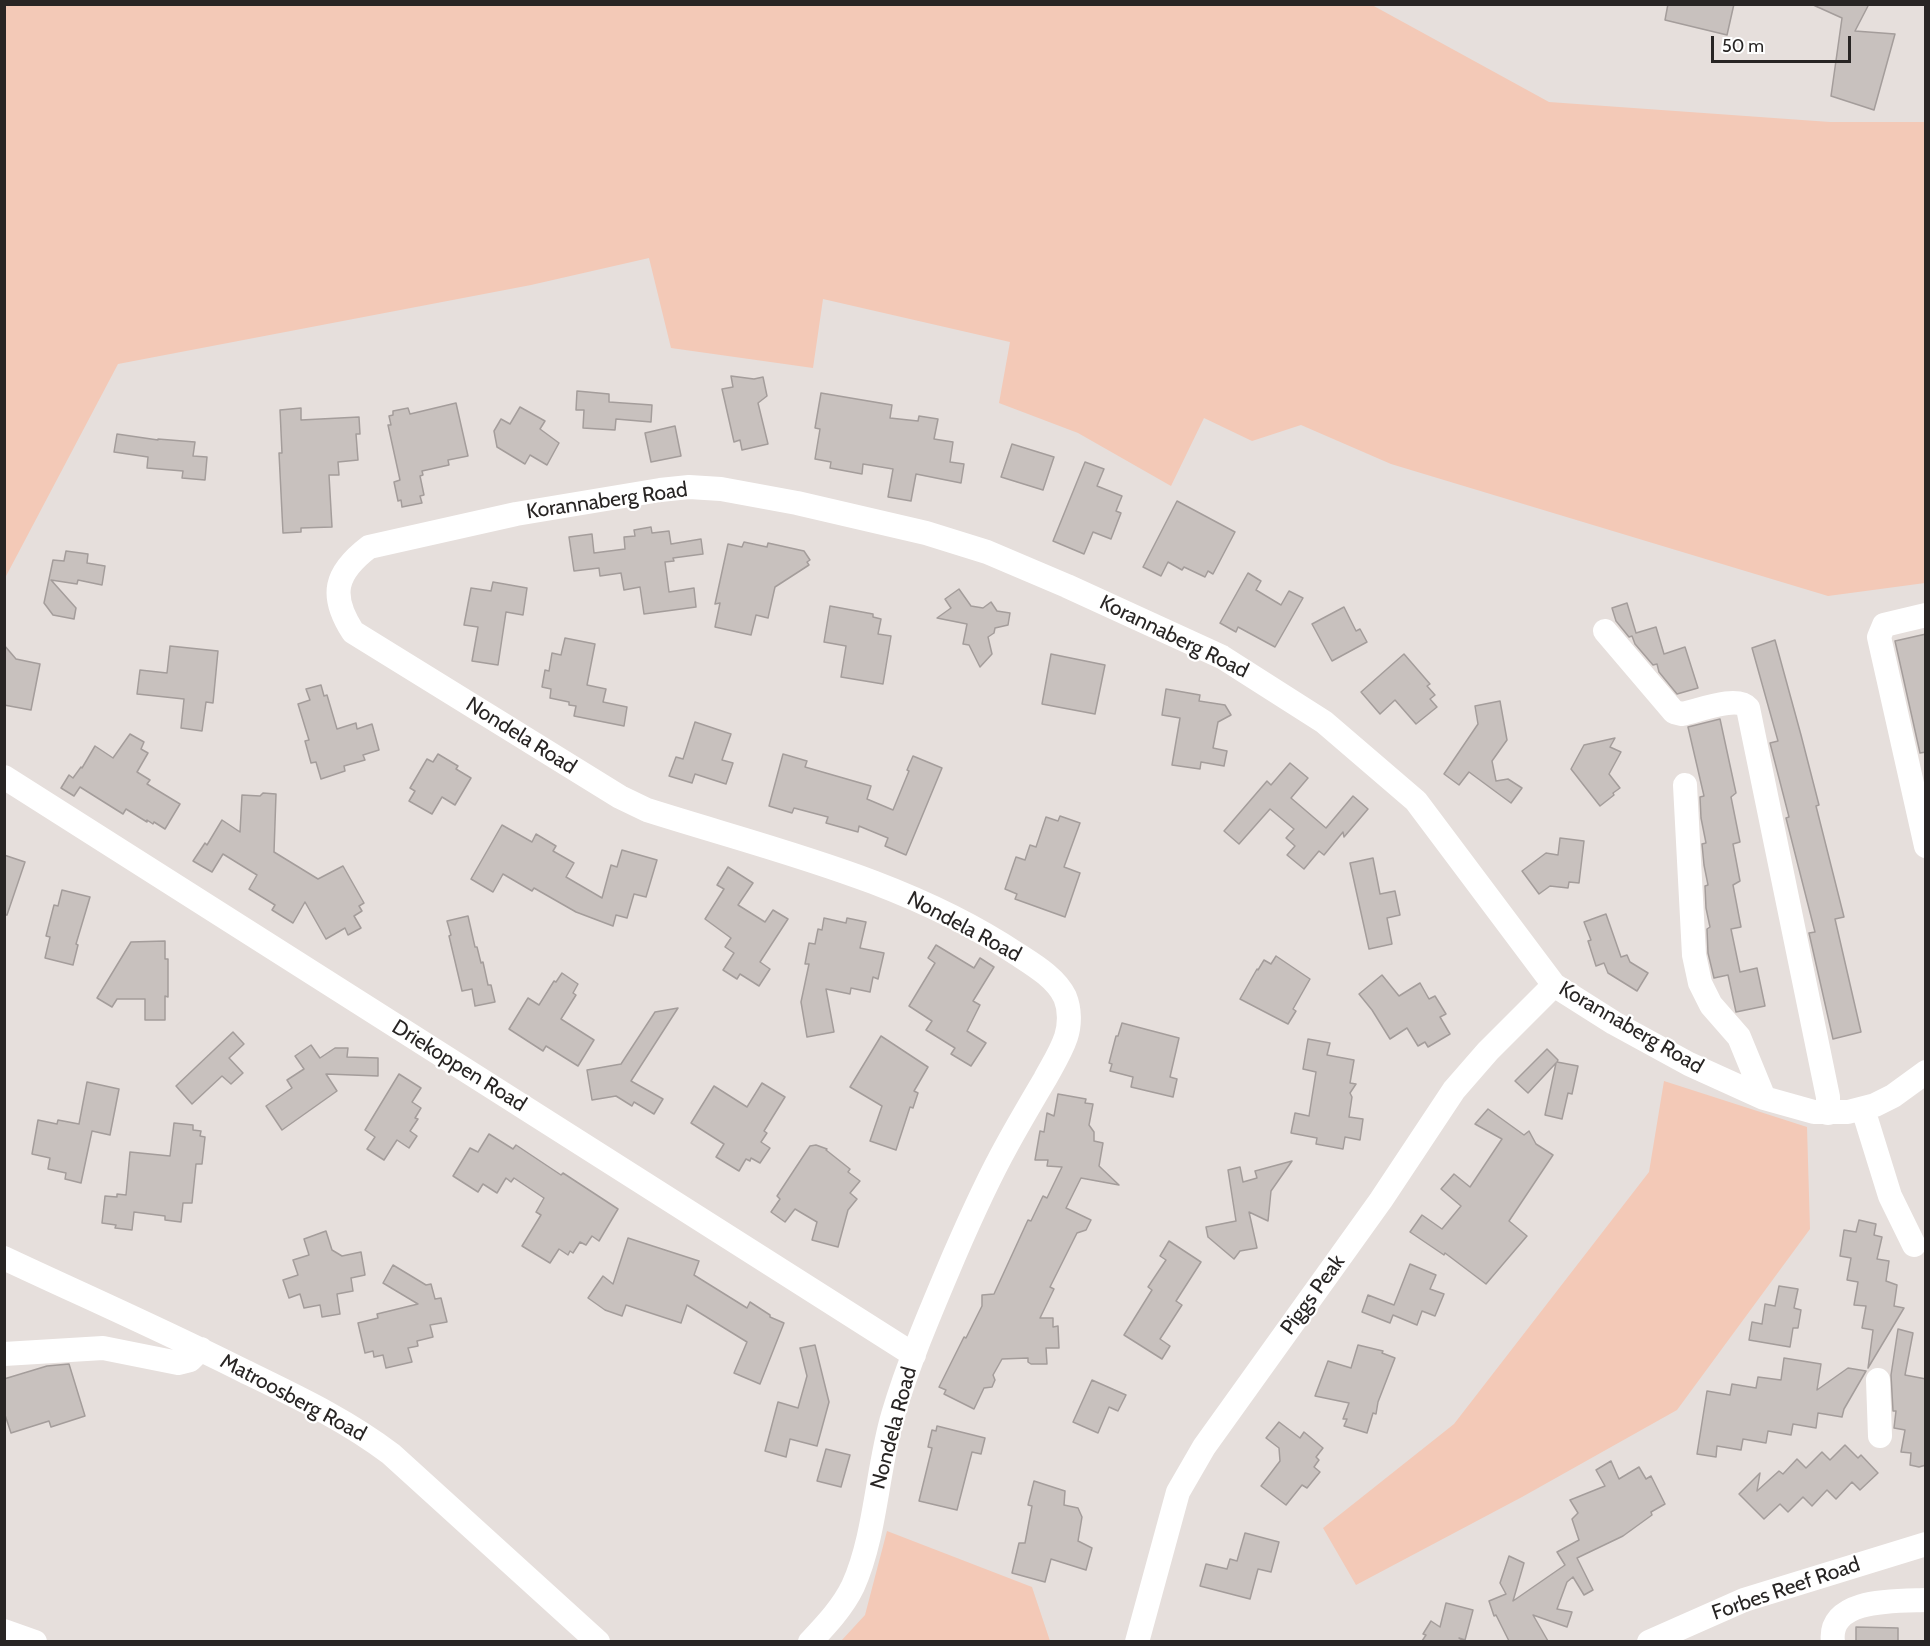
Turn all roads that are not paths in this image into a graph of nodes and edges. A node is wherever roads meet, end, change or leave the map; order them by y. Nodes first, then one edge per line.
1 (1926, 615) edge
2 (1605, 631) dead end
3 (353, 632) joint
4 (4, 777) edge
5 (1685, 785) dead end
6 (1926, 846) edge
7 (1554, 985) junction
8 (1926, 1072) edge
9 (1764, 1098) junction
10 (1863, 1109) junction
11 (1828, 1113) junction
12 (1914, 1245) dead end
13 (4, 1258) edge
14 (201, 1349) junction
15 (4, 1354) edge
16 (914, 1355) junction
17 (1878, 1380) dead end
18 (1880, 1436) dead end
19 (1926, 1544) edge
20 (1926, 1600) edge
21 (4, 1631) edge
22 (35, 1641) edge
23 (598, 1641) edge
24 (810, 1641) edge
25 (1137, 1641) edge
26 (1649, 1641) edge
27 (1833, 1641) edge

1 - 6 street
2 - 11 street
3 - 7 street, Korannaberg Road
3 - 16 street, Nondela Road
4 - 16 street, Driekoppen Road
5 - 9 street
7 - 9 street, Korannaberg Road
7 - 25 street, Piggs Peak
8 - 10 street, Korannaberg Road
9 - 11 street, Korannaberg Road
10 - 11 street, Korannaberg Road
10 - 12 street
13 - 14 street, Matroosberg Road
14 - 15 street
14 - 23 street, Matroosberg Road
16 - 24 street, Nondela Road
17 - 18 street
19 - 26 street, Forbes Reef Road
20 - 27 street
21 - 22 street

